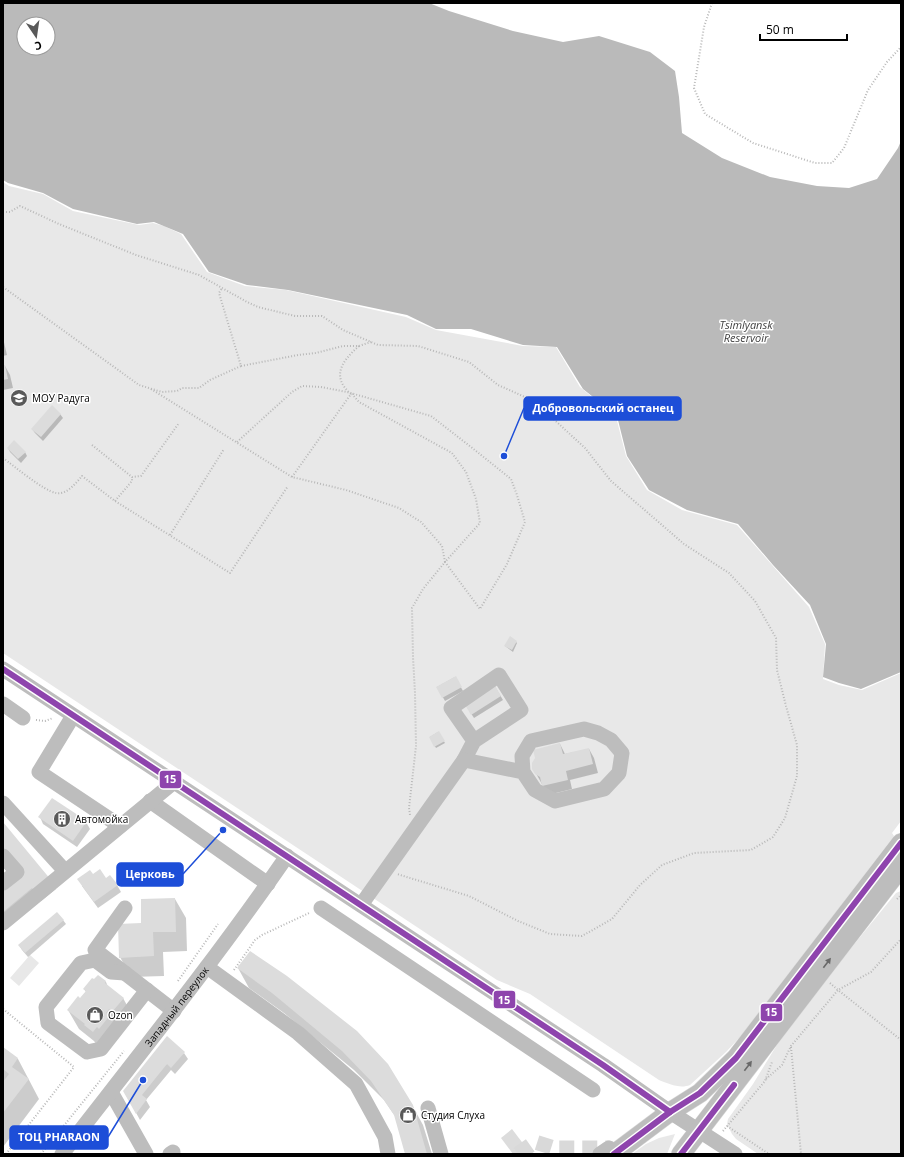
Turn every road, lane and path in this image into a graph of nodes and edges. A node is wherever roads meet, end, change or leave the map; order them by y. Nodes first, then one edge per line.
1 (712, 3) edge
2 (901, 47) edge
3 (3, 212) edge
4 (3, 288) edge
5 (222, 288) junction
6 (371, 342) junction
7 (359, 346) junction
8 (241, 366) junction
9 (151, 389) junction
10 (351, 394) junction
11 (179, 423) dead end
12 (237, 442) junction
13 (92, 445) dead end
14 (224, 450) dead end
15 (3, 458) edge
16 (132, 477) junction
17 (292, 477) junction
18 (288, 486) dead end
19 (115, 501) junction
20 (170, 536) junction
21 (445, 562) junction
22 (3, 669) edge
23 (3, 704) edge
24 (70, 713) junction
25 (23, 718) joint
26 (474, 741) junction
27 (464, 760) junction
28 (523, 772) junction
29 (174, 782) junction
30 (150, 801) junction
31 (3, 803) edge
32 (120, 826) junction
33 (412, 834) junction
34 (901, 843) edge
35 (3, 856) edge
36 (287, 856) junction
37 (901, 867) edge
38 (65, 871) junction
39 (387, 871) junction
40 (3, 883) edge
41 (268, 884) junction
42 (362, 906) junction
43 (125, 908) dead end
44 (322, 908) joint
45 (3, 922) edge
46 (218, 924) dead end
47 (901, 939) edge
48 (420, 944) junction
49 (406, 964) junction
50 (207, 967) junction
51 (125, 973) junction
52 (825, 980) dead end
53 (226, 981) junction
54 (177, 983) dead end
55 (147, 990) junction
56 (838, 990) junction
57 (3, 1010) edge
58 (174, 1010) junction
59 (541, 1024) junction
60 (901, 1040) edge
61 (526, 1045) junction
62 (791, 1046) junction
63 (124, 1051) dead end
64 (765, 1080) dead end
65 (593, 1090) dead end
66 (110, 1092) junction
67 (428, 1108) dead end
68 (670, 1112) junction
69 (727, 1126) dead end
70 (699, 1130) junction
71 (608, 1152) edge
72 (6, 1154) edge
73 (41, 1154) edge
74 (62, 1154) edge
75 (146, 1154) edge
76 (388, 1154) edge
77 (441, 1154) edge
78 (681, 1154) edge
79 (735, 1154) edge
80 (769, 1154) edge
81 (801, 1154) edge

1 - 2 path
3 - 5 path
4 - 9 path
5 - 6 path
5 - 8 path
6 - 7 path
6 - 39 path
7 - 8 path
7 - 10 path
8 - 9 path
9 - 12 path
10 - 12 path
10 - 17 path
10 - 21 path
10 - 21 path
11 - 16 path
12 - 17 path
13 - 16 path
14 - 20 path
15 - 19 path
16 - 19 path
17 - 21 path
18 - 20 path
19 - 20 path
21 - 33 path
22 - 24 street
23 - 25 street
24 - 25 path
24 - 29 street
24 - 32 street
26 - 26 street
26 - 27 street
27 - 28 street
27 - 33 street
28 - 28 street
29 - 30 street
29 - 36 street
30 - 32 street
30 - 41 street
31 - 38 street
32 - 38 street
33 - 39 street
34 - 68 main road
35 - 40 street
36 - 41 street, Западный переулок
36 - 42 street
70 -> 37 main road
38 - 45 street
39 - 42 street
41 - 50 street, Западный переулок
42 - 48 street
43 - 51 street
44 - 49 street
44 - 53 path
46 - 54 path
47 - 56 path
48 - 49 street
48 - 59 street
49 - 61 street
50 - 53 street
50 - 58 street, Западный переулок
51 - 55 street
51 - 55 street
52 - 56 path
53 - 76 street
55 - 58 street
56 - 60 path
56 - 62 path
57 - 72 path
58 - 66 street, Западный переулок
59 - 61 street
59 - 68 street
61 - 65 street
62 - 64 path
62 - 81 path
63 - 73 path
66 - 74 street, Западный переулок
66 - 75 street
67 - 77 street
68 - 70 street
68 - 71 main road
69 - 80 path
70 - 78 main road
70 - 79 street

